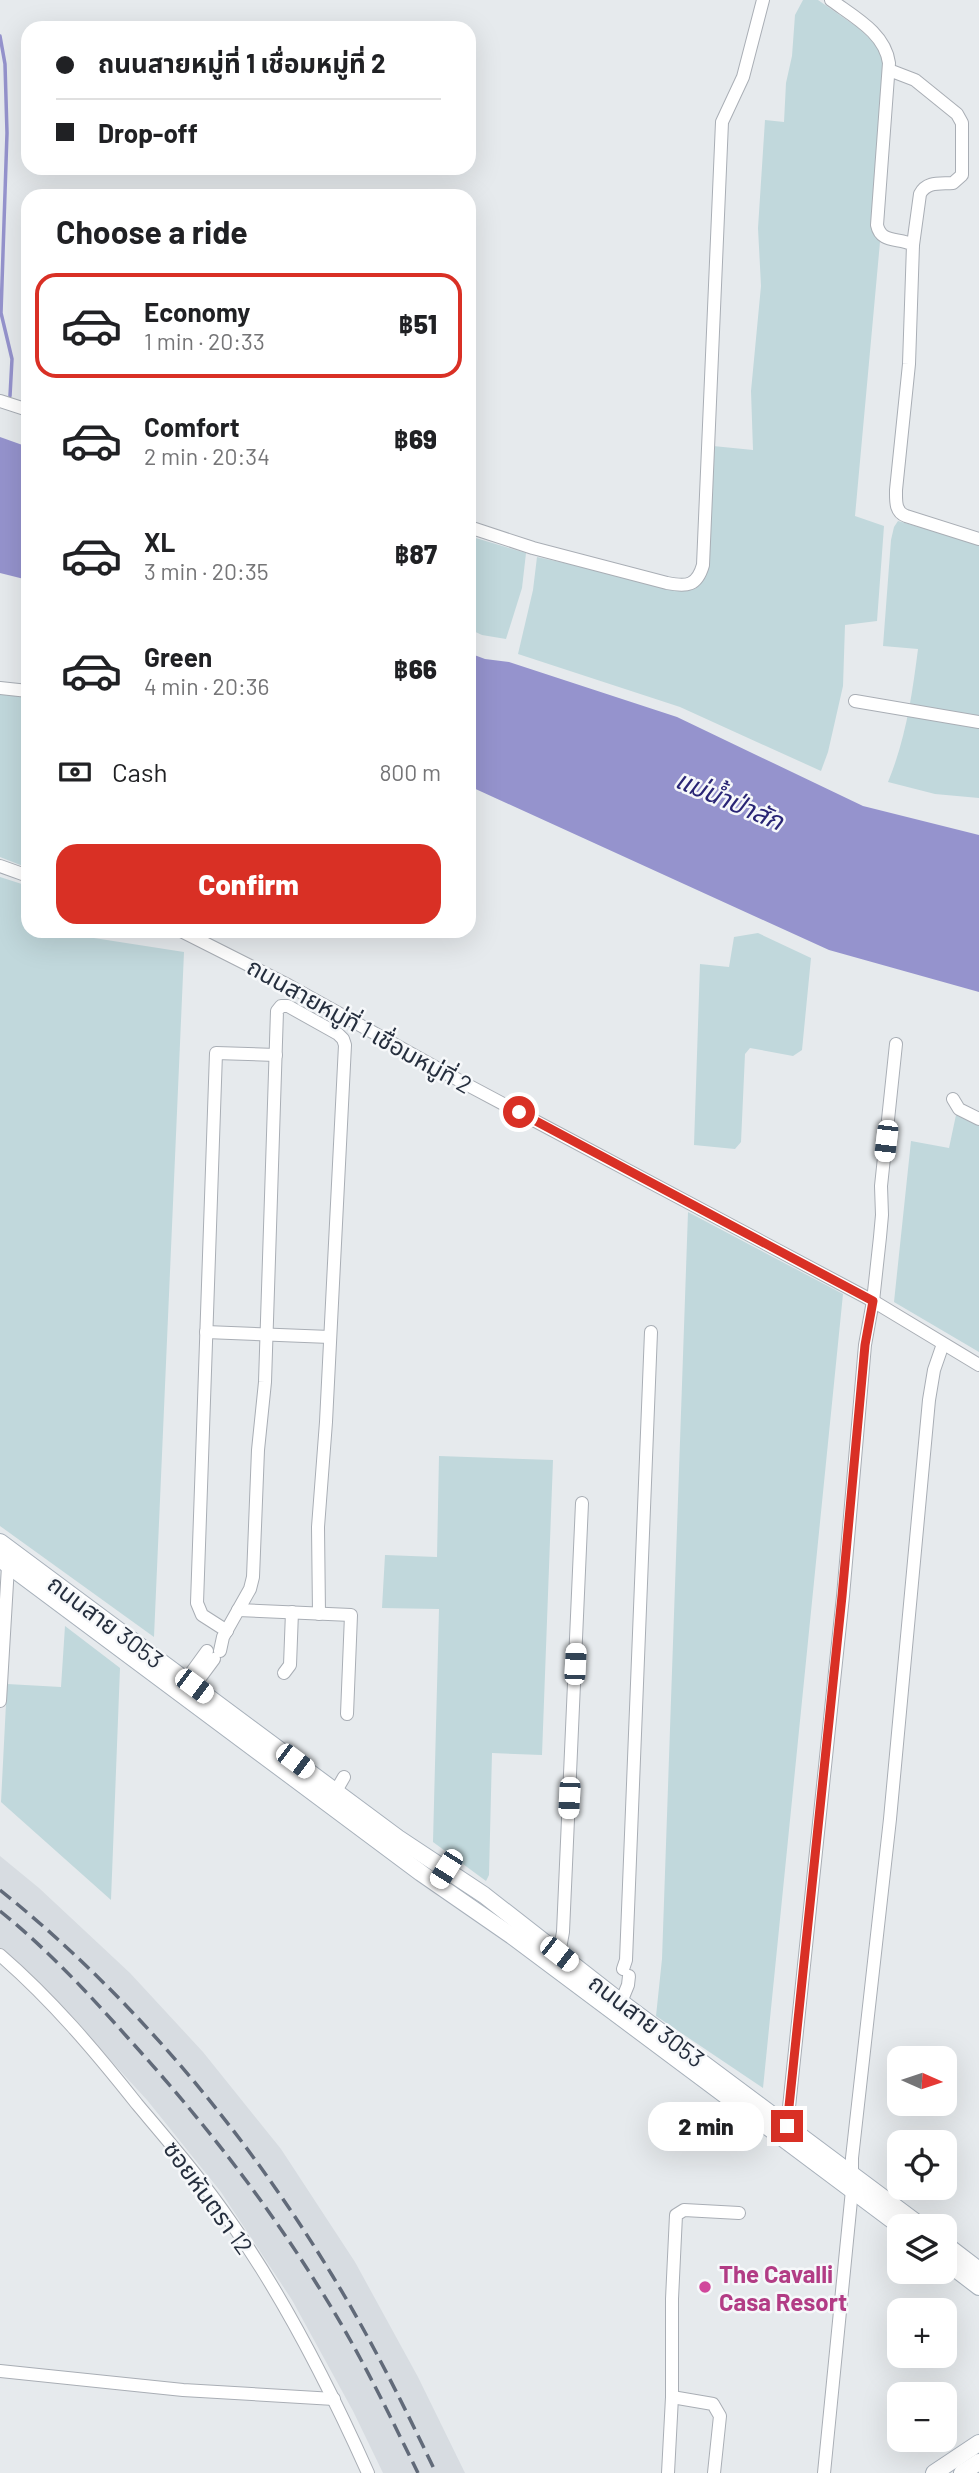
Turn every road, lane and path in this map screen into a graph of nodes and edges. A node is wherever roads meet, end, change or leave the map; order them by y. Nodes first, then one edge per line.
1 (763, 0) edge
2 (831, 0) edge
3 (889, 71) junction
4 (913, 245) junction
5 (0, 401) edge
6 (21, 408) edge
7 (476, 529) edge
8 (979, 539) edge
9 (0, 688) edge
10 (21, 690) edge
11 (855, 701) dead end
12 (979, 722) edge
13 (0, 866) edge
14 (21, 874) edge
15 (195, 938) edge
16 (897, 1044) dead end
17 (276, 1055) junction
18 (953, 1099) dead end
19 (979, 1119) edge
20 (873, 1301) junction
21 (206, 1332) junction
22 (651, 1332) dead end
23 (266, 1334) junction
24 (330, 1336) junction
25 (943, 1344) junction
26 (979, 1365) edge
27 (582, 1503) dead end
28 (0, 1542) edge
29 (4, 1562) edge
30 (239, 1610) junction
31 (292, 1612) junction
32 (319, 1614) junction
33 (225, 1634) junction
34 (284, 1673) dead end
35 (190, 1683) junction
36 (0, 1701) edge
37 (347, 1714) dead end
38 (446, 1869) junction
39 (436, 1884) junction
40 (559, 1954) junction
41 (0, 1955) edge
42 (618, 2000) junction
43 (787, 2126) junction
44 (852, 2183) junction
45 (739, 2213) dead end
46 (901, 2214) edge
47 (887, 2215) edge
48 (957, 2253) edge
49 (957, 2270) edge
50 (979, 2270) edge
51 (979, 2287) edge
52 (0, 2371) edge
53 (672, 2397) junction
54 (334, 2399) junction
55 (979, 2443) edge
56 (979, 2462) edge
57 (368, 2473) edge
58 (668, 2473) edge
59 (714, 2473) edge
60 (824, 2473) edge
61 (934, 2473) edge
62 (962, 2473) edge

1 - 7 street
2 - 3 street
3 - 4 street
3 - 4 street
4 - 8 street
5 - 6 street
9 - 10 street
11 - 12 street
13 - 14 street
15 - 20 street, ถนนสายหมู่ที่ 1 เชื่อมหมู่ที่ 2
16 - 20 street
17 - 21 street
17 - 23 street
17 - 24 street
18 - 19 street
20 - 25 street, ถนนสายหมู่ที่ 1 เชื่อมหมู่ที่ 2
20 - 43 street
21 - 23 street
21 - 33 street
22 - 42 street
23 - 24 street
23 - 30 street
24 - 32 street
25 - 26 street, ถนนสายหมู่ที่ 1 เชื่อมหมู่ที่ 2
25 - 44 street
27 - 40 street
28 - 35 main road, ถนนสาย 3053
29 - 36 street
29 - 39 main road, ถนนสาย 3053
30 - 31 street
30 - 33 street
31 - 32 street
31 - 34 street
32 - 37 street
33 - 35 street
35 - 38 main road, ถนนสาย 3053
38 - 39 main road
38 - 40 main road, ถนนสาย 3053
39 - 44 main road, ถนนสาย 3053
40 - 42 main road, ถนนสาย 3053
41 - 54 street, ซอยหันตรา 12
42 - 43 main road, ถนนสาย 3053
43 - 44 main road, ถนนสาย 3053
44 - 46 main road, ถนนสาย 3053
44 - 47 main road, ถนนสาย 3053
44 - 60 street
45 - 53 street
48 - 50 main road
49 - 51 main road
52 - 54 street
53 - 58 street
53 - 59 street
54 - 57 street, ซอยหันตรา 12
55 - 61 main road
56 - 62 main road

